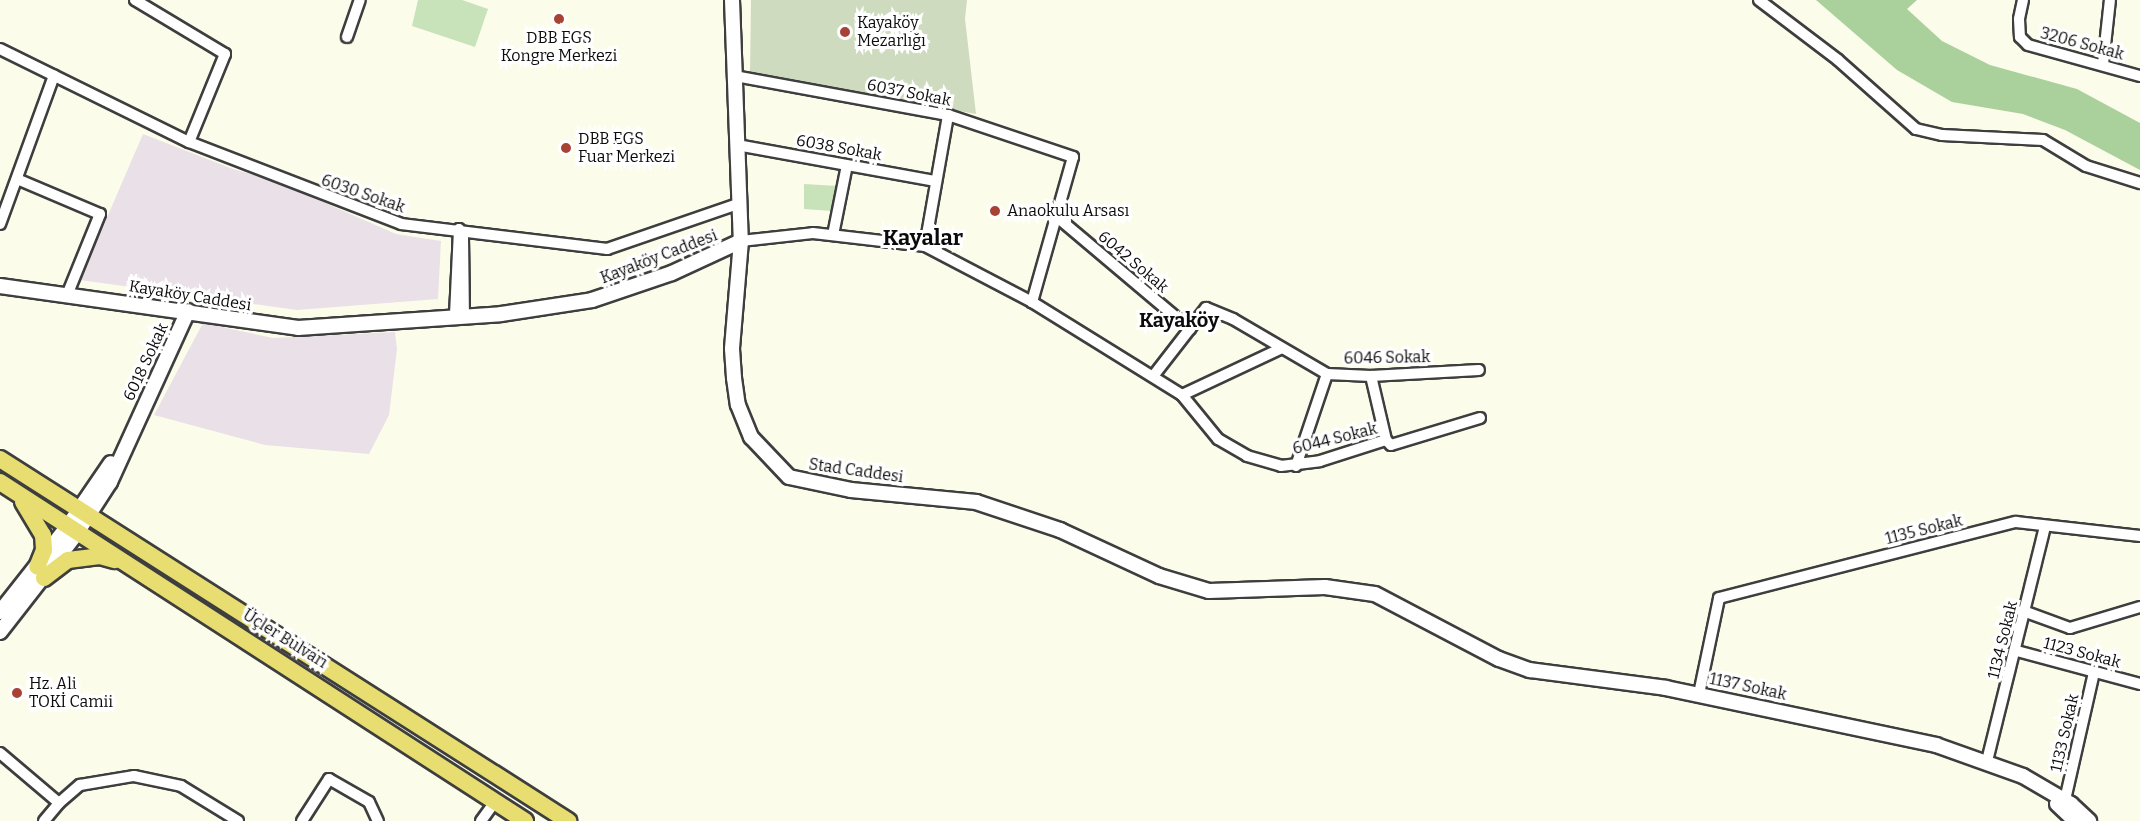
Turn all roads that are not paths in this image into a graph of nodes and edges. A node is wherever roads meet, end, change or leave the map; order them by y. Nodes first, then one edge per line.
1 (135, 0) edge
2 (360, 0) edge
3 (732, 0) edge
4 (1759, 0) edge
5 (2023, 0) edge
6 (2110, 0) edge
7 (347, 37) dead end
8 (0, 49) edge
9 (2103, 64) junction
10 (54, 76) junction
11 (735, 76) junction
12 (2140, 76) edge
13 (948, 115) junction
14 (189, 142) junction
15 (737, 145) junction
16 (847, 165) junction
17 (17, 179) junction
18 (936, 181) junction
19 (2140, 183) edge
20 (738, 204) junction
21 (1057, 218) junction
22 (0, 224) edge
23 (459, 229) junction
24 (833, 235) junction
25 (741, 242) junction
26 (925, 246) junction
27 (0, 286) edge
28 (68, 293) junction
29 (1032, 302) junction
30 (188, 311) junction
31 (459, 315) junction
32 (1190, 329) junction
33 (1282, 348) junction
34 (1479, 369) dead end
35 (1327, 374) junction
36 (1154, 375) junction
37 (1371, 376) junction
38 (1182, 394) junction
39 (1480, 418) dead end
40 (1386, 440) junction
41 (0, 459) edge
42 (1296, 466) junction
43 (3, 483) edge
44 (85, 513) junction
45 (2045, 526) junction
46 (73, 530) junction
47 (2140, 536) edge
48 (135, 571) junction
49 (41, 572) junction
50 (1395, 602) joint
51 (2140, 607) edge
52 (0, 612) edge
53 (2026, 612) junction
54 (0, 632) edge
55 (2017, 651) junction
56 (2094, 672) junction
57 (2140, 684) edge
58 (1699, 694) junction
59 (0, 753) edge
60 (1987, 761) junction
61 (2023, 776) junction
62 (2066, 800) junction
63 (495, 802) junction
64 (59, 803) junction
65 (44, 821) edge
66 (238, 821) edge
67 (302, 821) edge
68 (378, 821) edge
69 (482, 821) edge
70 (525, 821) edge
71 (568, 821) edge
72 (2076, 821) edge
73 (2089, 821) edge

1 - 14 street
2 - 7 street
3 - 11 street, Stad Caddesi
4 - 19 street
5 - 9 street, 3206 Sokak
6 - 9 street
8 - 10 street, 6030 Sokak
9 - 12 street, 3206 Sokak
10 - 14 street, 6030 Sokak
10 - 17 street
11 - 13 street, 6037 Sokak
11 - 15 street, Stad Caddesi
13 - 18 street
13 - 21 street, 6037 Sokak
14 - 23 street, 6030 Sokak
15 - 16 street, 6038 Sokak
15 - 20 street, Stad Caddesi
16 - 18 street, 6038 Sokak
16 - 24 street
17 - 22 street
17 - 28 street
18 - 26 street
20 - 23 street, 6030 Sokak
20 - 25 street, Stad Caddesi
21 - 29 street
21 - 32 street, 6042 Sokak
23 - 31 street
24 - 25 street, Kayaköy Caddesi
24 - 26 street, Kayaköy Caddesi
25 - 31 street, Kayaköy Caddesi
25 - 50 street, Stad Caddesi
26 - 29 street, Kayaköy Caddesi
27 - 28 street, Kayaköy Caddesi
28 - 30 street, Kayaköy Caddesi
29 - 36 street, Kayaköy Caddesi
30 - 31 street, Kayaköy Caddesi
30 - 44 street, 6018 Sokak
32 - 33 street, 6046 Sokak
32 - 36 street
33 - 35 street, 6046 Sokak
33 - 38 street
34 - 37 street, 6046 Sokak
35 - 37 street, 6046 Sokak
35 - 42 street
36 - 38 street, Kayaköy Caddesi
37 - 40 street
38 - 42 street, 6044 Sokak
39 - 40 street, 6044 Sokak
40 - 42 street, 6044 Sokak
41 - 44 main road, Üçler Bulvarı
43 - 46 main road, Üçler Bulvarı
43 - 49 main road
44 - 46 street, 6018 Sokak
44 - 71 main road, Üçler Bulvarı
45 - 47 street, 1135 Sokak
45 - 53 street, 1134 Sokak
45 - 58 street, 1135 Sokak
46 - 48 main road, Üçler Bulvarı
46 - 49 street, 6018 Sokak
48 - 49 main road
48 - 63 main road, Üçler Bulvarı
49 - 52 street
49 - 54 street
50 - 58 street, 1137 Sokak
51 - 53 street
53 - 55 street, 1134 Sokak
55 - 56 street, 1123 Sokak
55 - 60 street, 1134 Sokak
56 - 57 street, 1123 Sokak
56 - 62 street, 1133 Sokak
58 - 60 street, 1137 Sokak
59 - 64 street
60 - 61 street, 1137 Sokak
61 - 62 street, 1137 Sokak
61 - 72 street
62 - 73 street, 1137 Sokak
63 - 69 street
63 - 70 main road, Üçler Bulvarı
64 - 65 street
64 - 66 street
67 - 68 street

